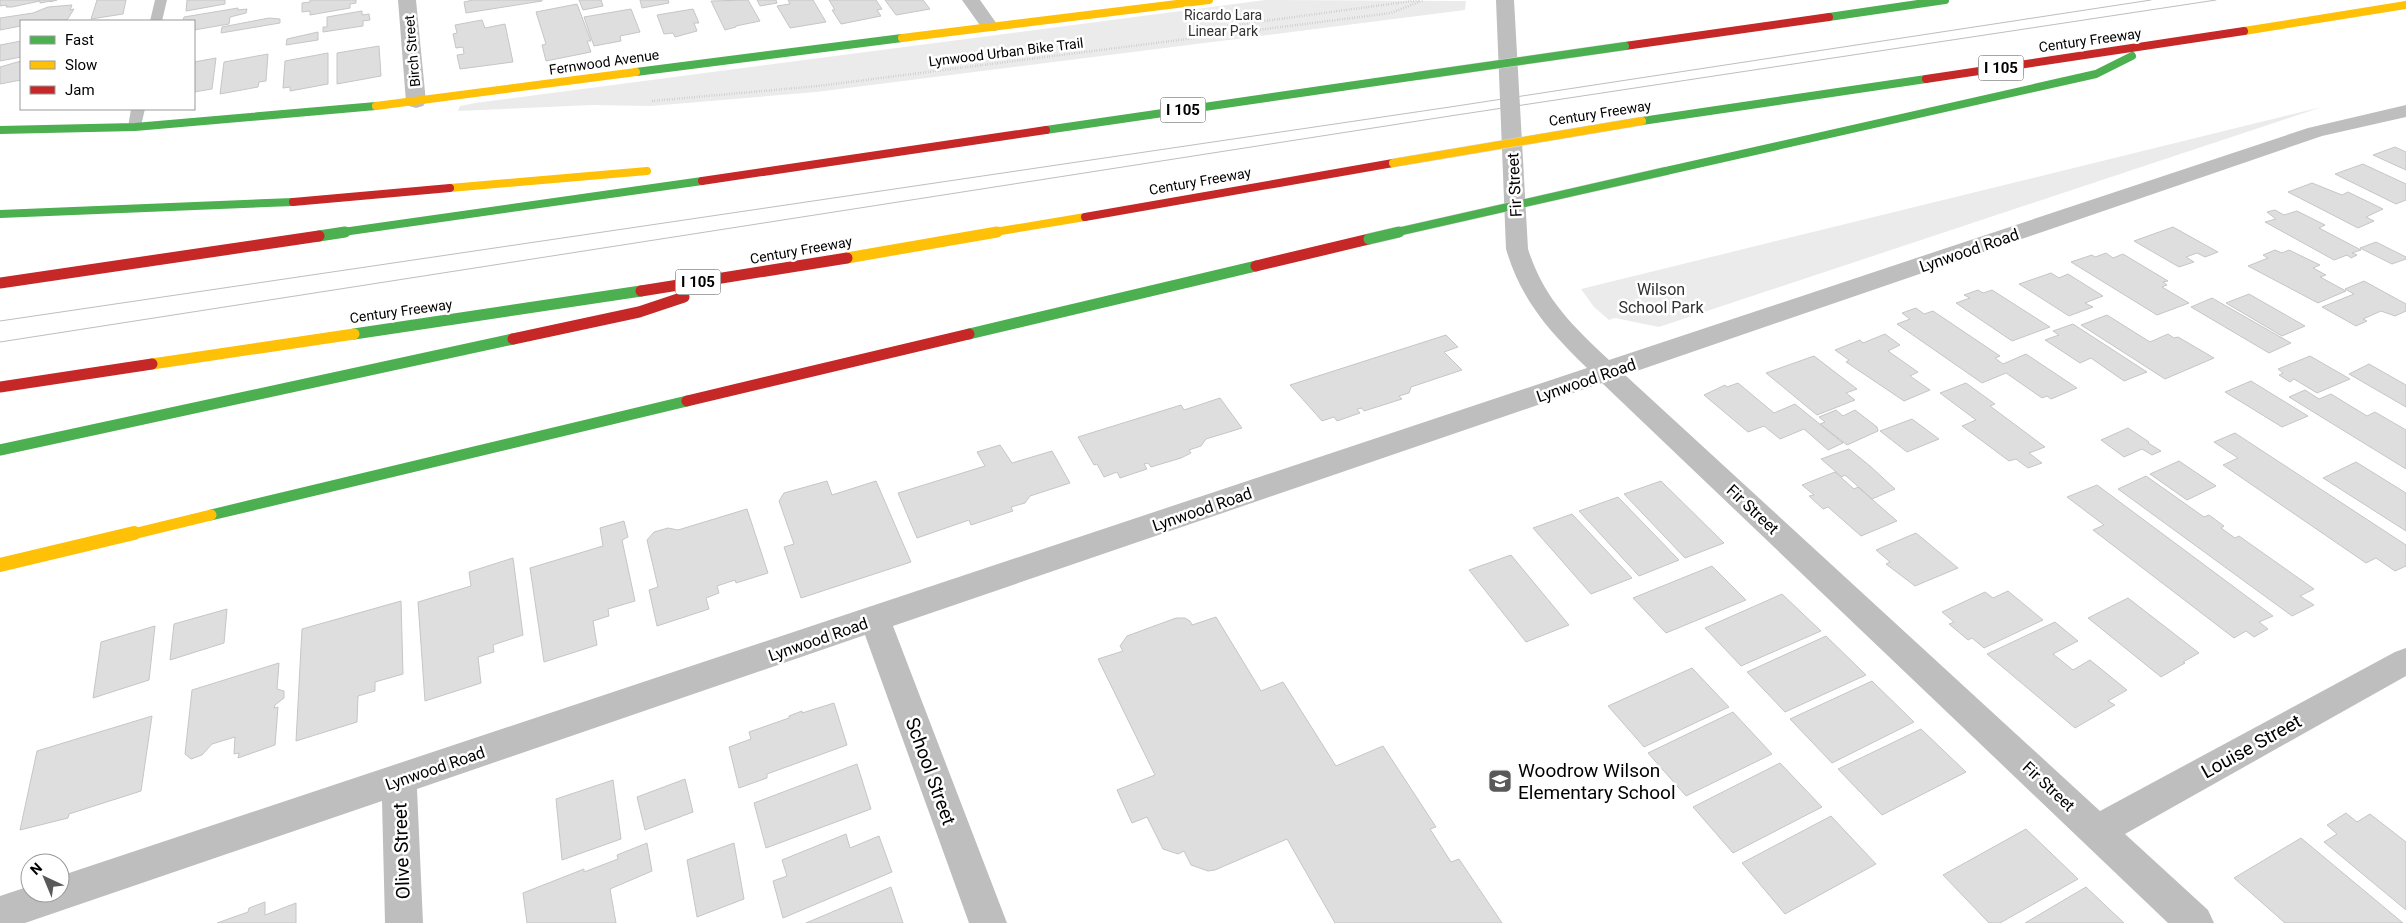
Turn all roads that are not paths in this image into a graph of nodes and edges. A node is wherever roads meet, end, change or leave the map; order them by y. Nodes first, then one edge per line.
1 (161, 0) edge
2 (407, 0) edge
3 (971, 0) edge
4 (1210, 0) edge
5 (1505, 0) edge
6 (1946, 0) edge
7 (1191, 1) edge
8 (2406, 5) edge
9 (156, 20) edge
10 (990, 27) junction
11 (2156, 45) junction
12 (416, 102) junction
13 (138, 110) edge
14 (2406, 111) edge
15 (135, 127) junction
16 (0, 130) edge
17 (949, 144) junction
18 (752, 162) dead end
19 (654, 170) dead end
20 (0, 214) edge
21 (748, 275) junction
22 (0, 282) edge
23 (1607, 373) junction
24 (0, 387) edge
25 (0, 450) edge
26 (0, 565) edge
27 (875, 619) junction
28 (2406, 661) edge
29 (399, 780) junction
30 (2097, 831) junction
31 (0, 914) edge
32 (404, 923) edge
33 (988, 923) edge
34 (2196, 923) edge

1 - 9 lane
2 - 12 street, Birch Street
3 - 10 street
4 - 7 main road, Fernwood Avenue
5 - 23 street, Fir Street
6 - 17 main road, I 105, bridge
7 - 10 main road, Fernwood Avenue
8 - 11 main road, Century Freeway / I 105
10 - 12 main road, Fernwood Avenue
11 - 21 main road, Century Freeway / I 105, bridge
11 - 26 main road, bridge
12 - 15 main road, Fernwood Avenue
13 - 15 lane
14 - 23 street, Lynwood Road
15 - 16 main road, Fernwood Avenue
17 - 18 main road
17 - 22 main road, I 105
19 - 20 main road
21 - 24 main road, Century Freeway / I 105
21 - 25 main road
23 - 27 street, Lynwood Road
23 - 30 street, Fir Street
27 - 29 street, Lynwood Road
27 - 33 street, School Street
28 - 30 street, Louise Street
29 - 31 street, Lynwood Road
29 - 32 street, Olive Street
30 - 34 street, Fir Street

